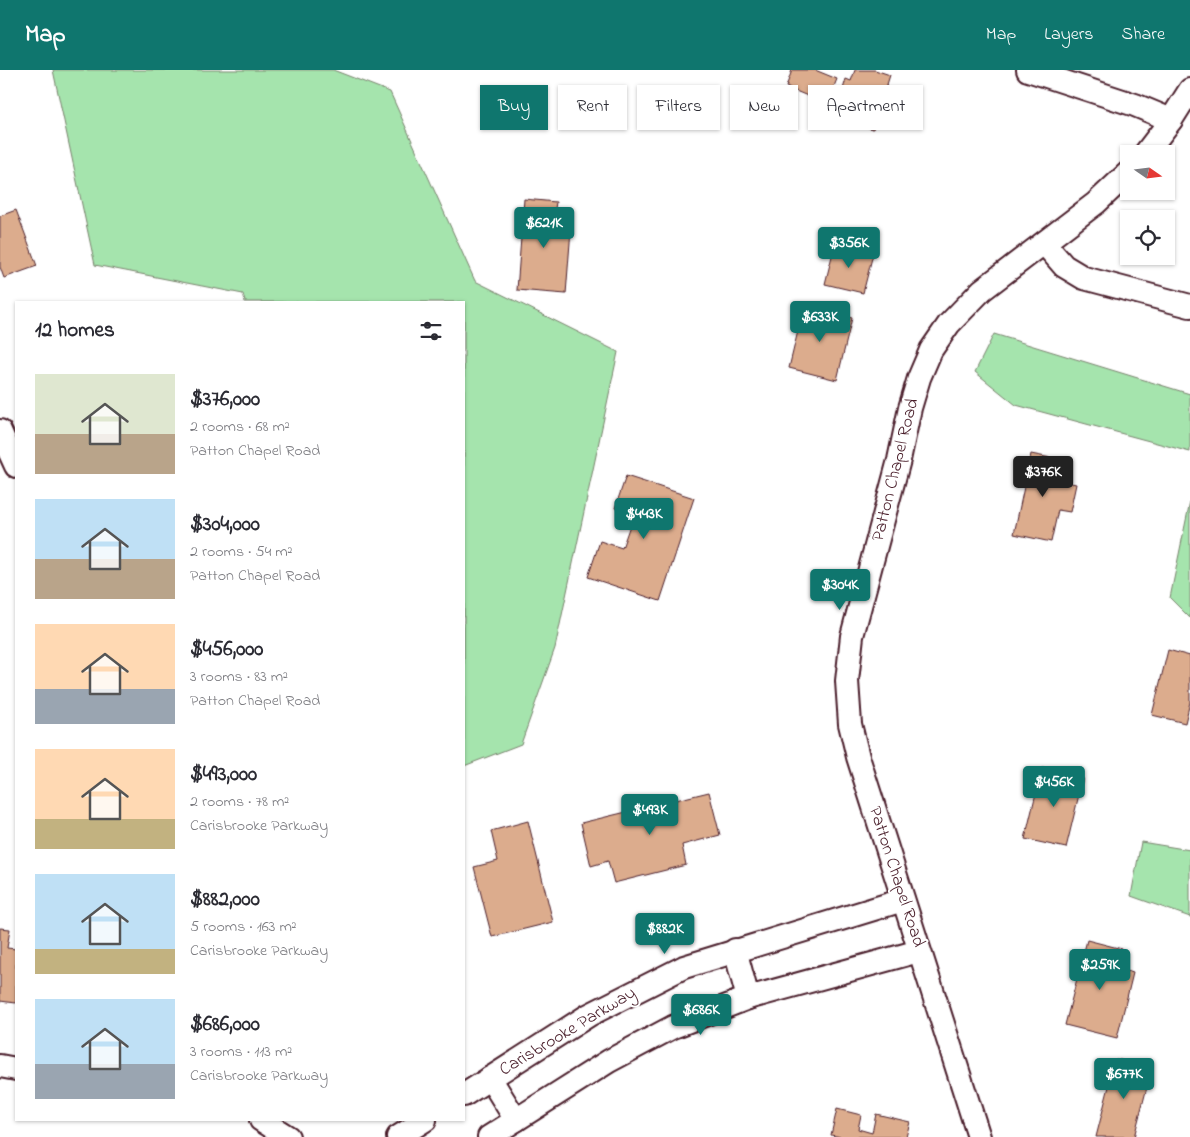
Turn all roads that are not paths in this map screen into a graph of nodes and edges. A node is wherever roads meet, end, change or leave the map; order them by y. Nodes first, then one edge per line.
1 (1028, 70) edge
2 (1190, 90) edge
3 (1171, 120) junction
4 (1152, 145) edge
5 (1120, 180) edge
6 (1044, 243) junction
7 (1190, 306) edge
8 (0, 431) edge
9 (15, 464) edge
10 (903, 900) junction
11 (735, 950) junction
12 (919, 951) junction
13 (748, 998) junction
14 (0, 1066) edge
15 (15, 1069) edge
16 (490, 1078) junction
17 (465, 1094) edge
18 (516, 1120) junction
19 (263, 1121) edge
20 (423, 1121) edge
21 (288, 1137) edge
22 (398, 1137) edge
23 (489, 1137) edge
24 (979, 1137) edge

1 - 3 street
2 - 3 street
3 - 4 street
5 - 6 street, Patton Chapel Road
6 - 7 street
6 - 10 street, Patton Chapel Road
8 - 9 street
10 - 11 street, Carisbrooke Parkway
10 - 12 street, Patton Chapel Road
11 - 13 street
11 - 16 street, Carisbrooke Parkway
12 - 13 street
12 - 24 street, Patton Chapel Road
13 - 18 street
14 - 15 street
16 - 17 street, Carisbrooke Parkway
16 - 18 street
18 - 23 street
19 - 21 street
20 - 22 street

